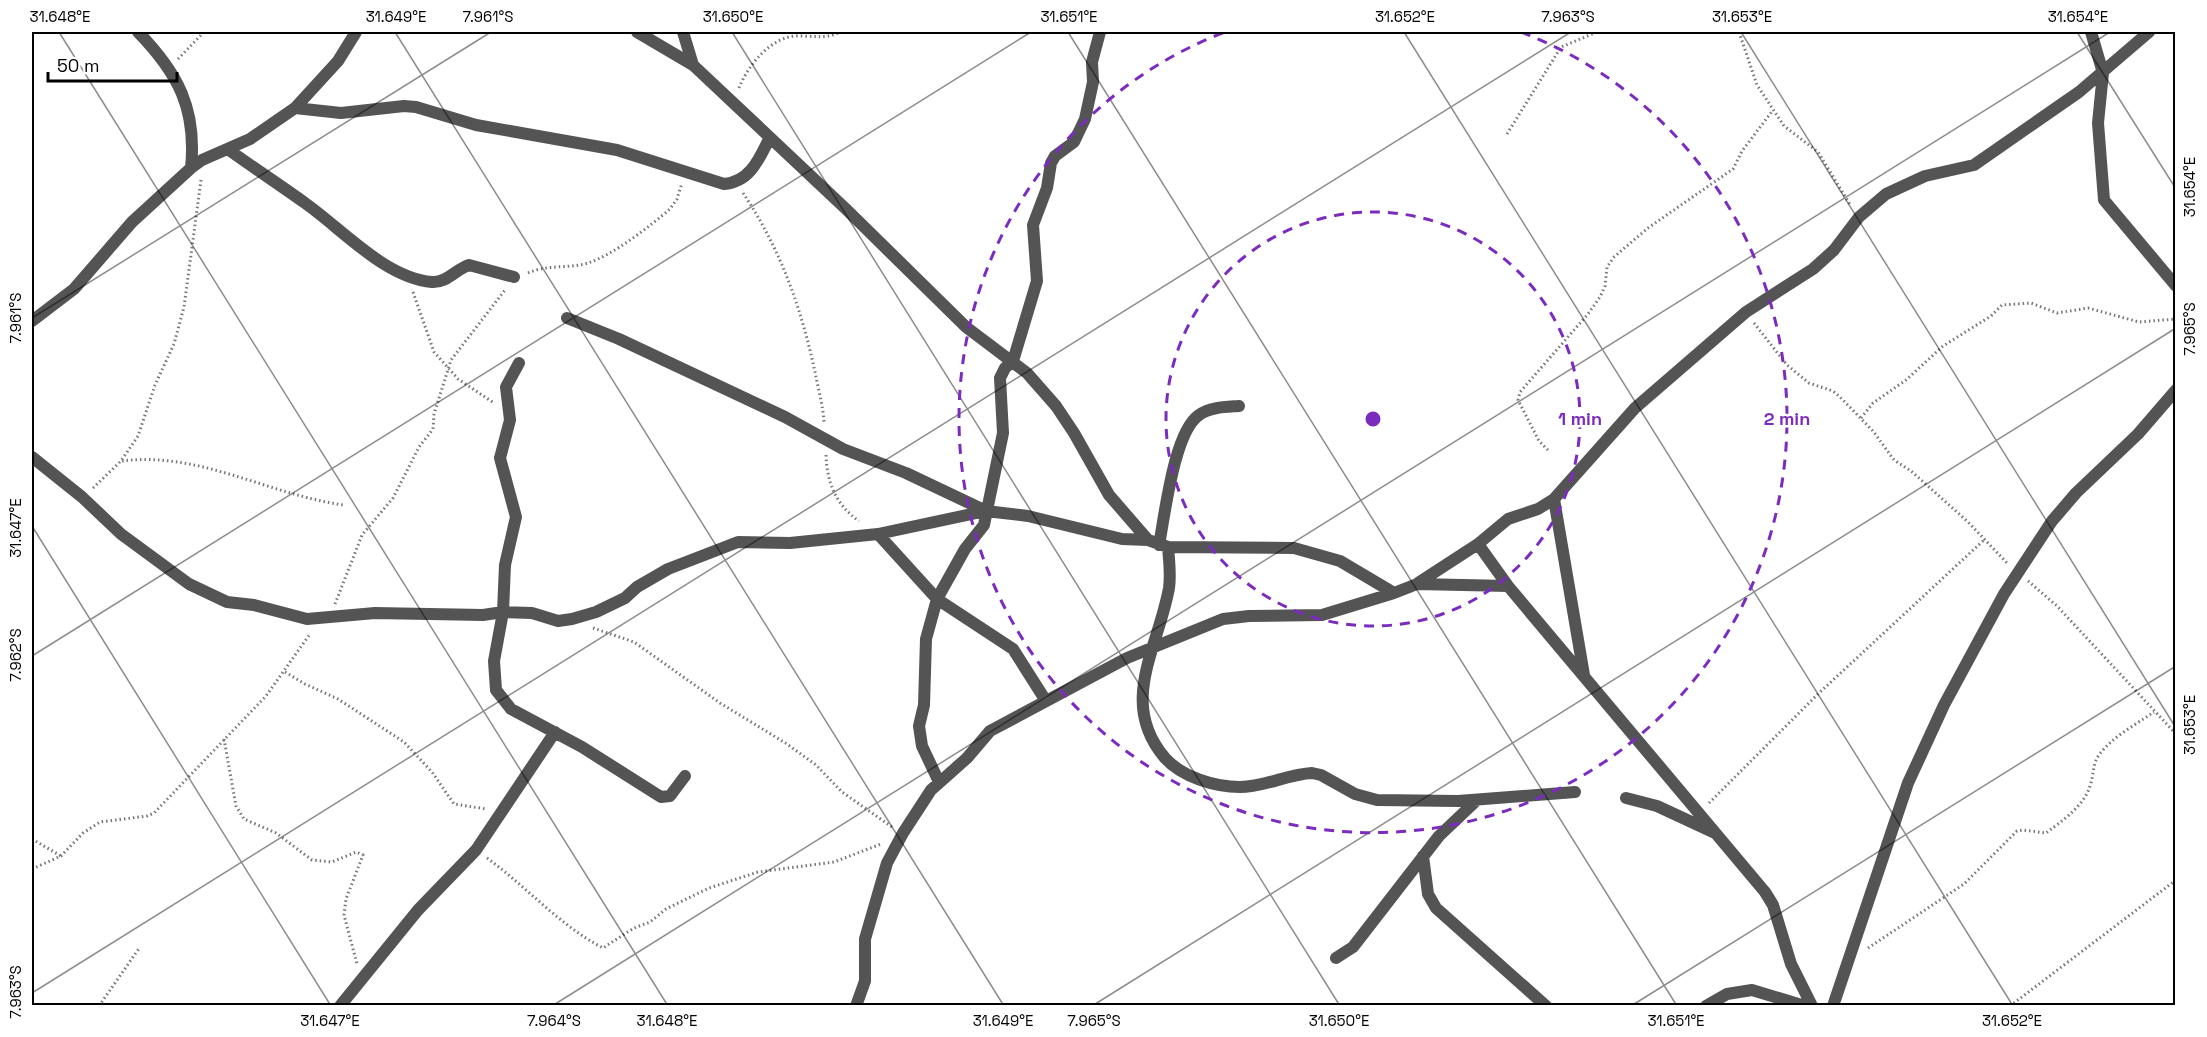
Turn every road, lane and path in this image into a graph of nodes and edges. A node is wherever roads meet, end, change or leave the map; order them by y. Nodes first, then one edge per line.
1 (138, 32) edge
2 (204, 32) edge
3 (356, 32) edge
4 (637, 32) edge
5 (683, 32) edge
6 (840, 32) edge
7 (1100, 32) edge
8 (1597, 32) edge
9 (1739, 32) edge
10 (2091, 32) edge
11 (2149, 32) edge
12 (693, 65) junction
13 (169, 69) junction
14 (2103, 73) junction
15 (733, 104) junction
16 (295, 108) junction
17 (1773, 110) junction
18 (1507, 134) dead end
19 (769, 139) junction
20 (230, 150) junction
21 (202, 160) junction
22 (191, 168) junction
23 (688, 171) junction
24 (736, 183) junction
25 (1859, 217) junction
26 (404, 274) junction
27 (514, 277) junction
28 (2175, 286) edge
29 (1746, 312) junction
30 (567, 318) dead end
31 (2175, 319) edge
32 (32, 321) edge
33 (1013, 361) junction
34 (519, 363) dead end
35 (448, 368) junction
36 (2175, 390) edge
37 (1239, 406) dead end
38 (510, 415) junction
39 (1861, 418) junction
40 (825, 440) junction
41 (1548, 450) dead end
42 (32, 457) edge
43 (121, 461) junction
44 (82, 497) junction
45 (1554, 500) junction
46 (344, 506) dead end
47 (986, 511) junction
48 (878, 534) junction
49 (1984, 540) junction
50 (1158, 544) junction
51 (1478, 544) junction
52 (2017, 572) junction
53 (1417, 584) junction
54 (1508, 586) junction
55 (1394, 593) junction
56 (937, 599) junction
57 (503, 612) junction
58 (327, 616) junction
59 (572, 619) junction
60 (1151, 648) junction
61 (285, 672) junction
62 (1585, 676) junction
63 (1046, 701) junction
64 (2154, 712) junction
65 (555, 732) junction
66 (2175, 734) edge
67 (224, 739) junction
68 (685, 776) dead end
69 (939, 782) junction
70 (1575, 792) dead end
71 (1626, 798) dead end
72 (1477, 800) junction
73 (1700, 813) junction
74 (498, 820) junction
75 (1714, 833) junction
76 (903, 834) junction
77 (32, 839) edge
78 (878, 845) dead end
79 (476, 850) junction
80 (61, 856) junction
81 (1423, 856) junction
82 (32, 869) edge
83 (2175, 880) edge
84 (140, 947) dead end
85 (1336, 958) dead end
86 (1848, 960) junction
87 (362, 977) junction
88 (99, 1005) edge
89 (340, 1005) edge
90 (856, 1005) edge
91 (1546, 1005) edge
92 (1706, 1005) edge
93 (1805, 1005) edge
94 (1812, 1005) edge
95 (1833, 1005) edge
96 (2010, 1005) edge

1 - 13 street
2 - 13 path
3 - 16 street
4 - 12 street
5 - 12 street
6 - 15 path
7 - 33 street
8 - 18 path
9 - 17 path
10 - 14 street
11 - 14 street
12 - 15 street
13 - 22 street
14 - 25 street
14 - 28 street
15 - 19 street
16 - 20 street
16 - 23 street
17 - 25 path
17 - 41 path
19 - 24 street
19 - 33 street
20 - 21 street
20 - 26 street
21 - 22 street
21 - 43 path
22 - 32 street
23 - 24 street
23 - 27 path
24 - 40 path
25 - 29 street
26 - 27 street
26 - 35 path
27 - 35 path
29 - 39 path
29 - 45 street
30 - 40 street
31 - 39 path
33 - 47 street
33 - 50 street
34 - 38 street
35 - 38 path
35 - 58 path
36 - 52 street
37 - 50 street
38 - 57 street
39 - 49 path
40 - 47 street
40 - 48 path
42 - 44 street
43 - 44 path
43 - 46 path
44 - 58 street
45 - 51 street
45 - 62 street
47 - 48 street
47 - 50 street
47 - 56 street
48 - 56 street
48 - 59 street
49 - 52 path
49 - 73 path
50 - 55 street
50 - 60 street
51 - 53 street
51 - 54 street
52 - 64 path
52 - 86 street
53 - 54 street
53 - 55 street
54 - 62 street
55 - 60 street
56 - 63 street
56 - 69 street
57 - 58 street
57 - 59 street
57 - 65 street
58 - 61 path
59 - 76 path
60 - 63 street
60 - 72 street
61 - 67 path
61 - 74 path
62 - 73 street
63 - 69 street
64 - 66 path
64 - 86 path
65 - 68 street
65 - 74 street
67 - 80 path
67 - 87 path
69 - 76 street
70 - 72 street
71 - 75 street
72 - 81 street
73 - 75 street
74 - 79 street
75 - 94 street
76 - 90 street
77 - 80 path
78 - 79 path
79 - 87 street
80 - 82 path
81 - 85 street
81 - 91 street
83 - 96 path
84 - 88 path
86 - 95 street
87 - 89 street
92 - 93 street

